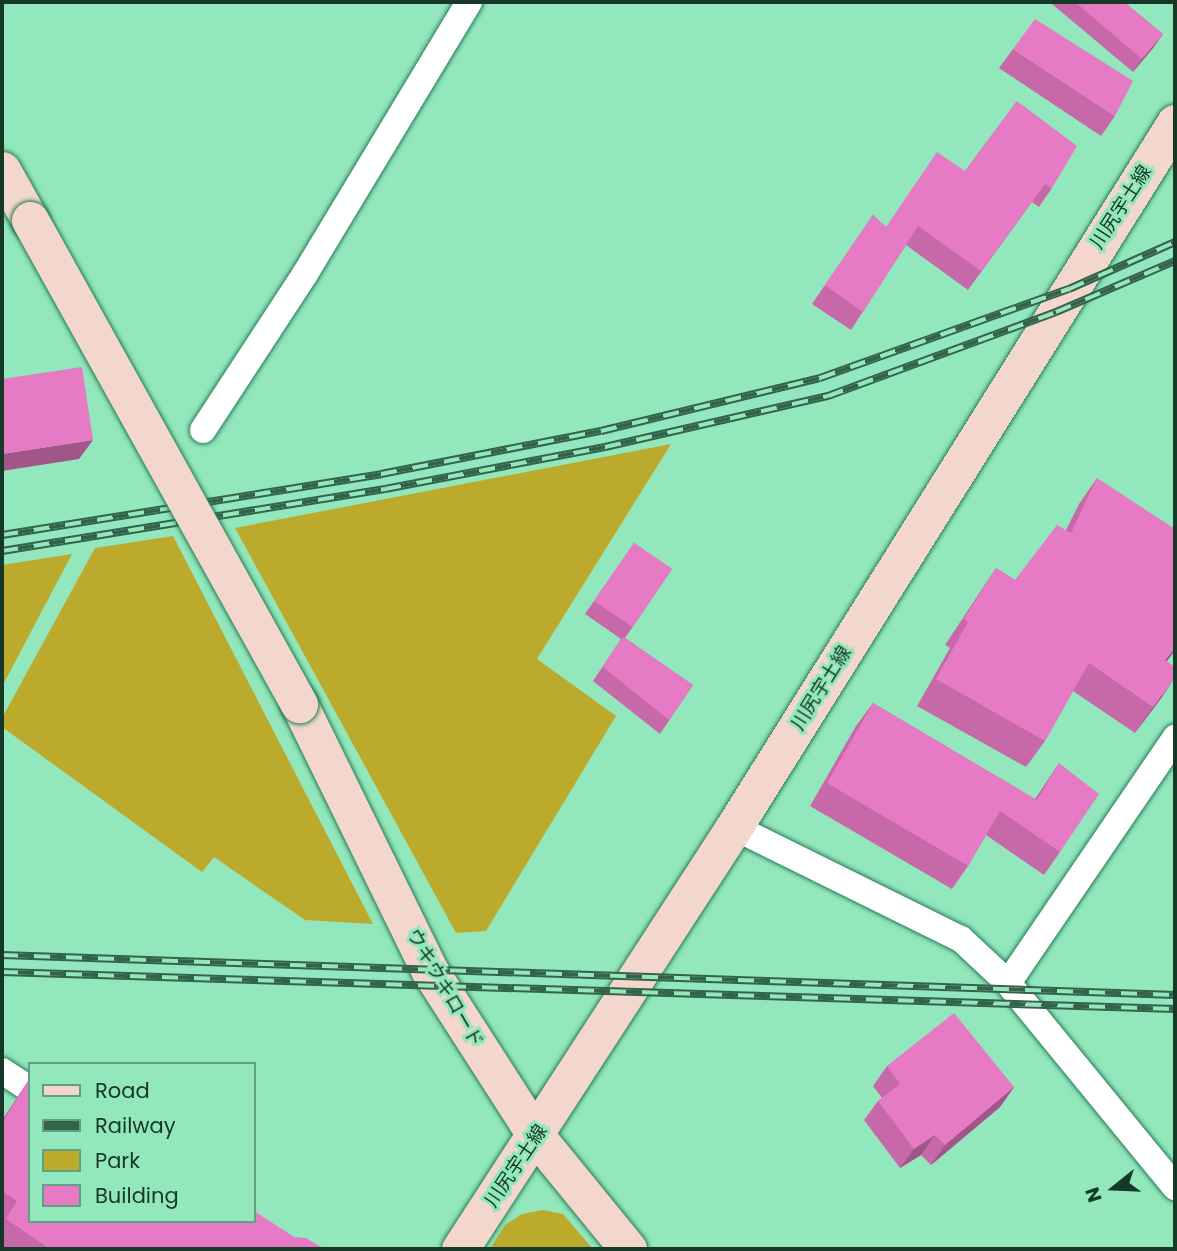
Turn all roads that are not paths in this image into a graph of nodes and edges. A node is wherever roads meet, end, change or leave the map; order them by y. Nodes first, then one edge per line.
1 (469, 2) edge
2 (1175, 123) edge
3 (2, 170) edge
4 (203, 430) dead end
5 (1175, 738) edge
6 (734, 827) junction
7 (1008, 983) junction
8 (2, 1071) edge
9 (28, 1087) edge
10 (536, 1136) junction
11 (1175, 1187) edge
12 (460, 1249) edge
13 (628, 1249) edge

1 - 4 street
2 - 6 main road, 川尻宇土線
3 - 10 main road, ウキウキロード, bridge
5 - 7 street
6 - 7 street
6 - 10 main road, 川尻宇土線
7 - 11 street
8 - 9 street
10 - 12 main road, 川尻宇土線
10 - 13 main road, ウキウキロード

